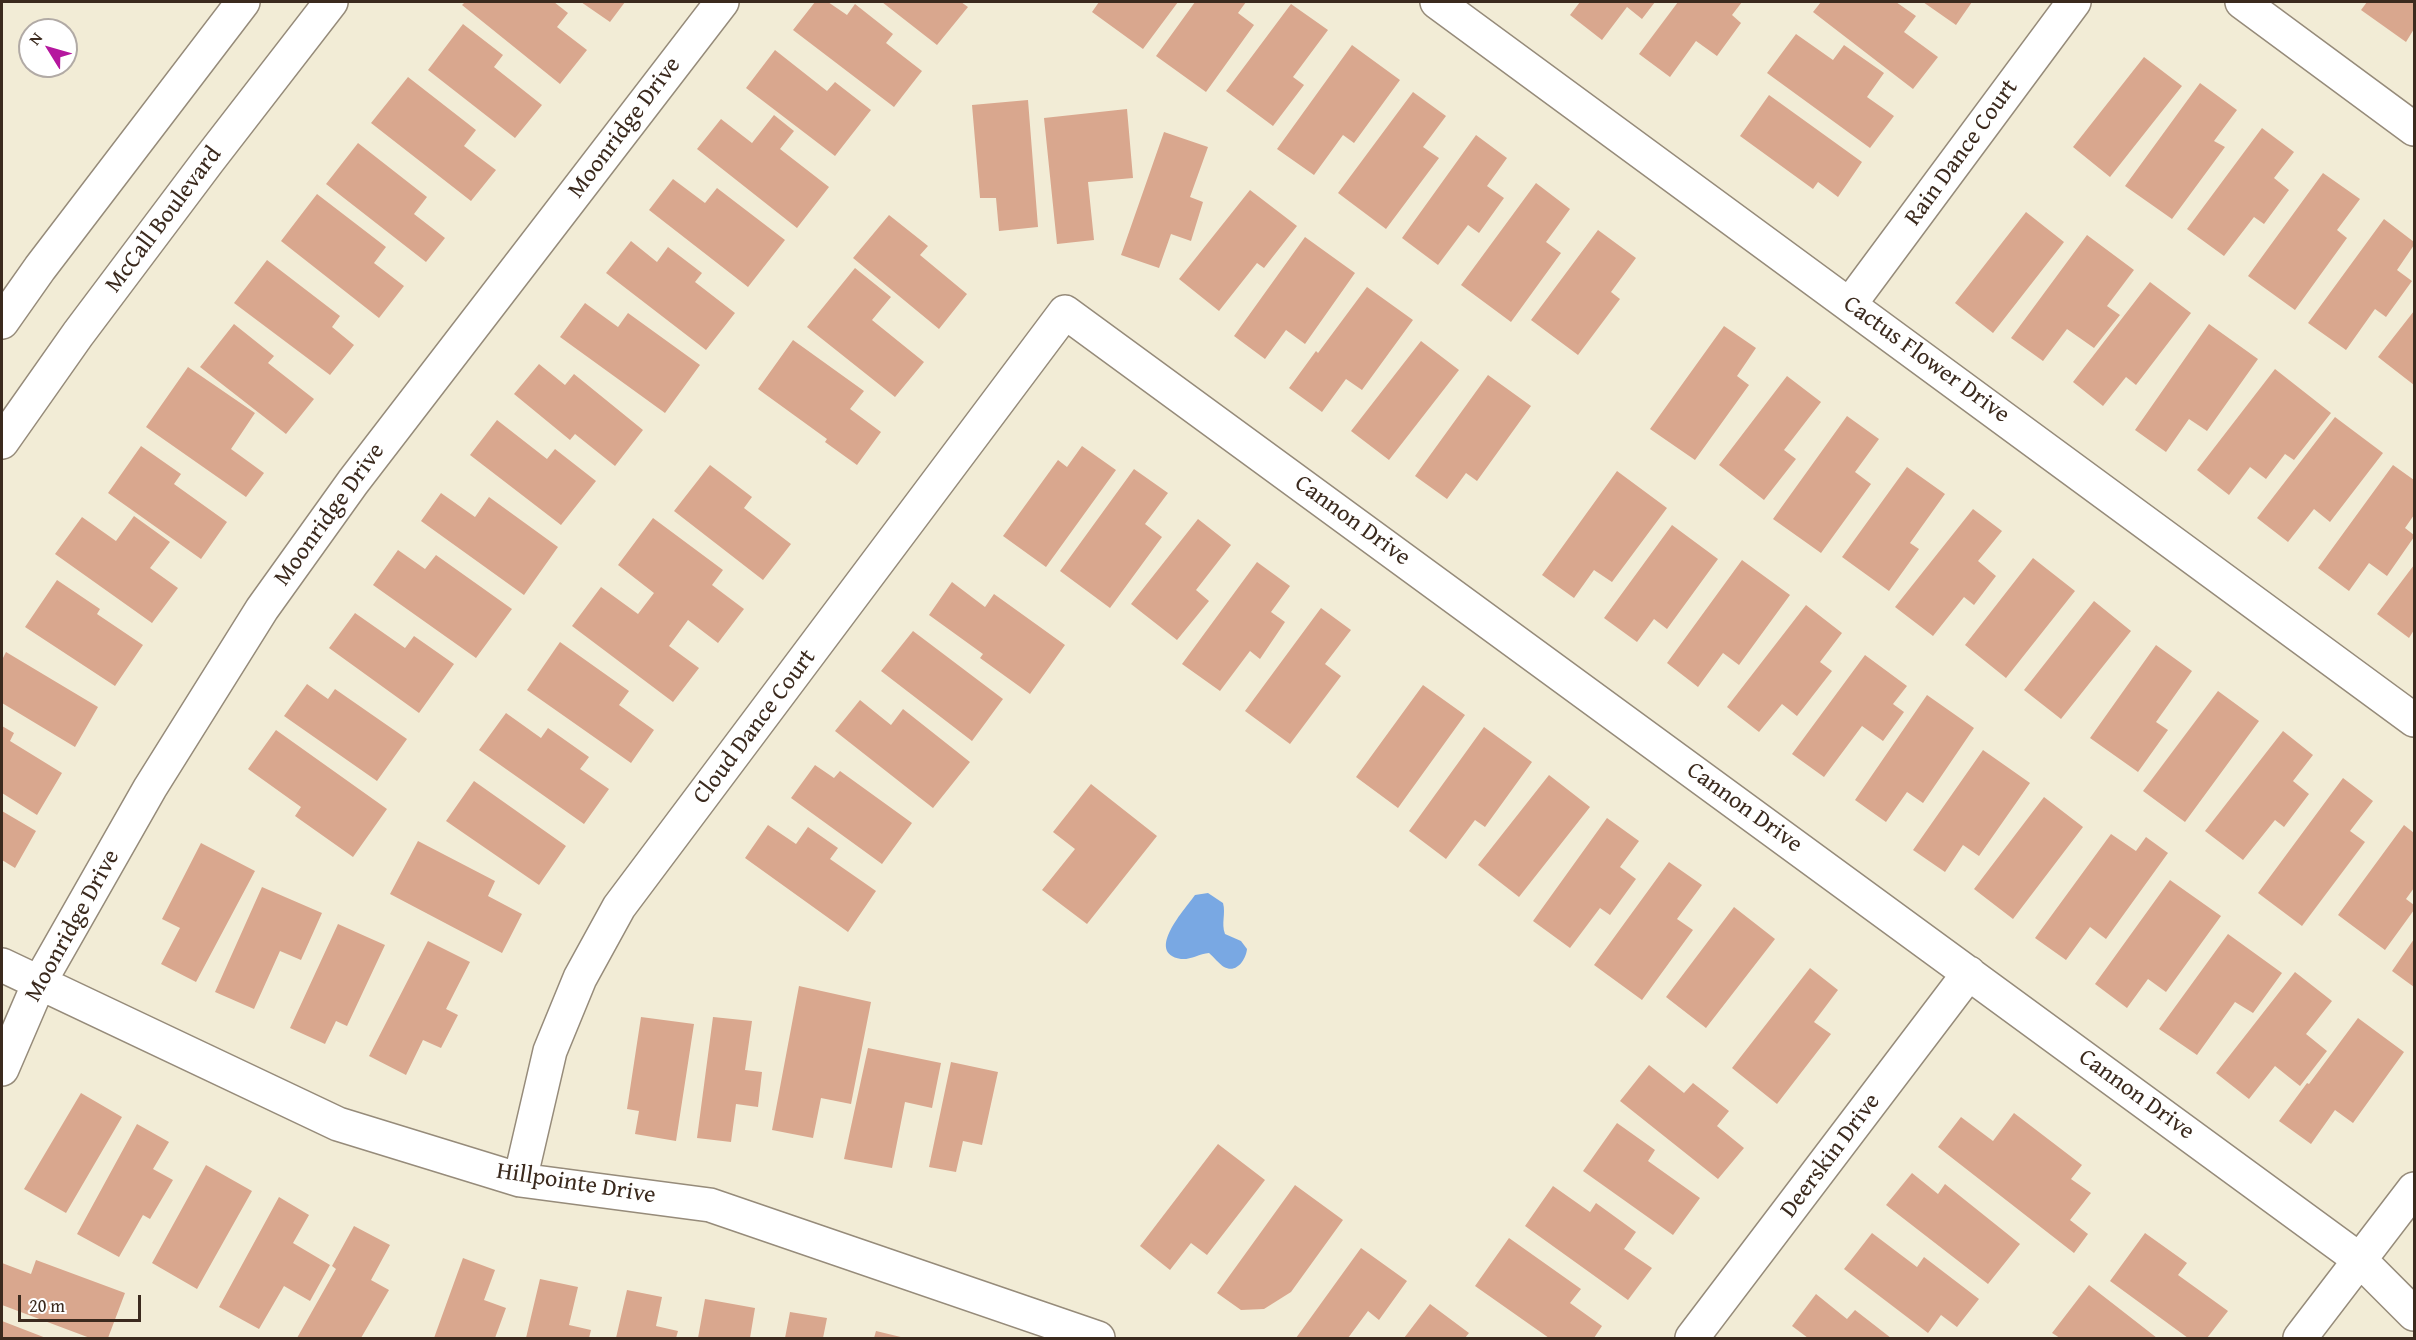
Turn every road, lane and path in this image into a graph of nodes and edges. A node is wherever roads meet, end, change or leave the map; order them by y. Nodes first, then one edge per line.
1 (243, 2) edge
2 (331, 2) edge
3 (722, 2) edge
4 (1437, 2) edge
5 (2074, 2) edge
6 (2242, 2) edge
7 (2415, 129) edge
8 (1850, 304) junction
9 (1065, 312) joint
10 (2, 322) edge
11 (2, 442) edge
12 (2415, 720) edge
13 (2, 965) edge
14 (1969, 973) junction
15 (39, 983) junction
16 (2, 1069) edge
17 (520, 1180) junction
18 (2415, 1189) edge
19 (2360, 1260) junction
20 (2415, 1314) edge
21 (1098, 1338) edge
22 (1692, 1338) edge
23 (2300, 1338) edge

1 - 10 street
2 - 11 street, McCall Boulevard
3 - 15 street, Moonridge Drive
4 - 8 street, Cactus Flower Drive
5 - 8 street, Rain Dance Court
6 - 7 street
8 - 12 street, Cactus Flower Drive
9 - 14 street, Cannon Drive
9 - 17 street, Cloud Dance Court
13 - 15 street, Hillpointe Drive
14 - 19 street, Cannon Drive
14 - 22 street, Deerskin Drive
15 - 16 street, Moonridge Drive
15 - 17 street, Hillpointe Drive
17 - 21 street, Hillpointe Drive
18 - 19 street
19 - 20 street, Cannon Drive
19 - 23 street

